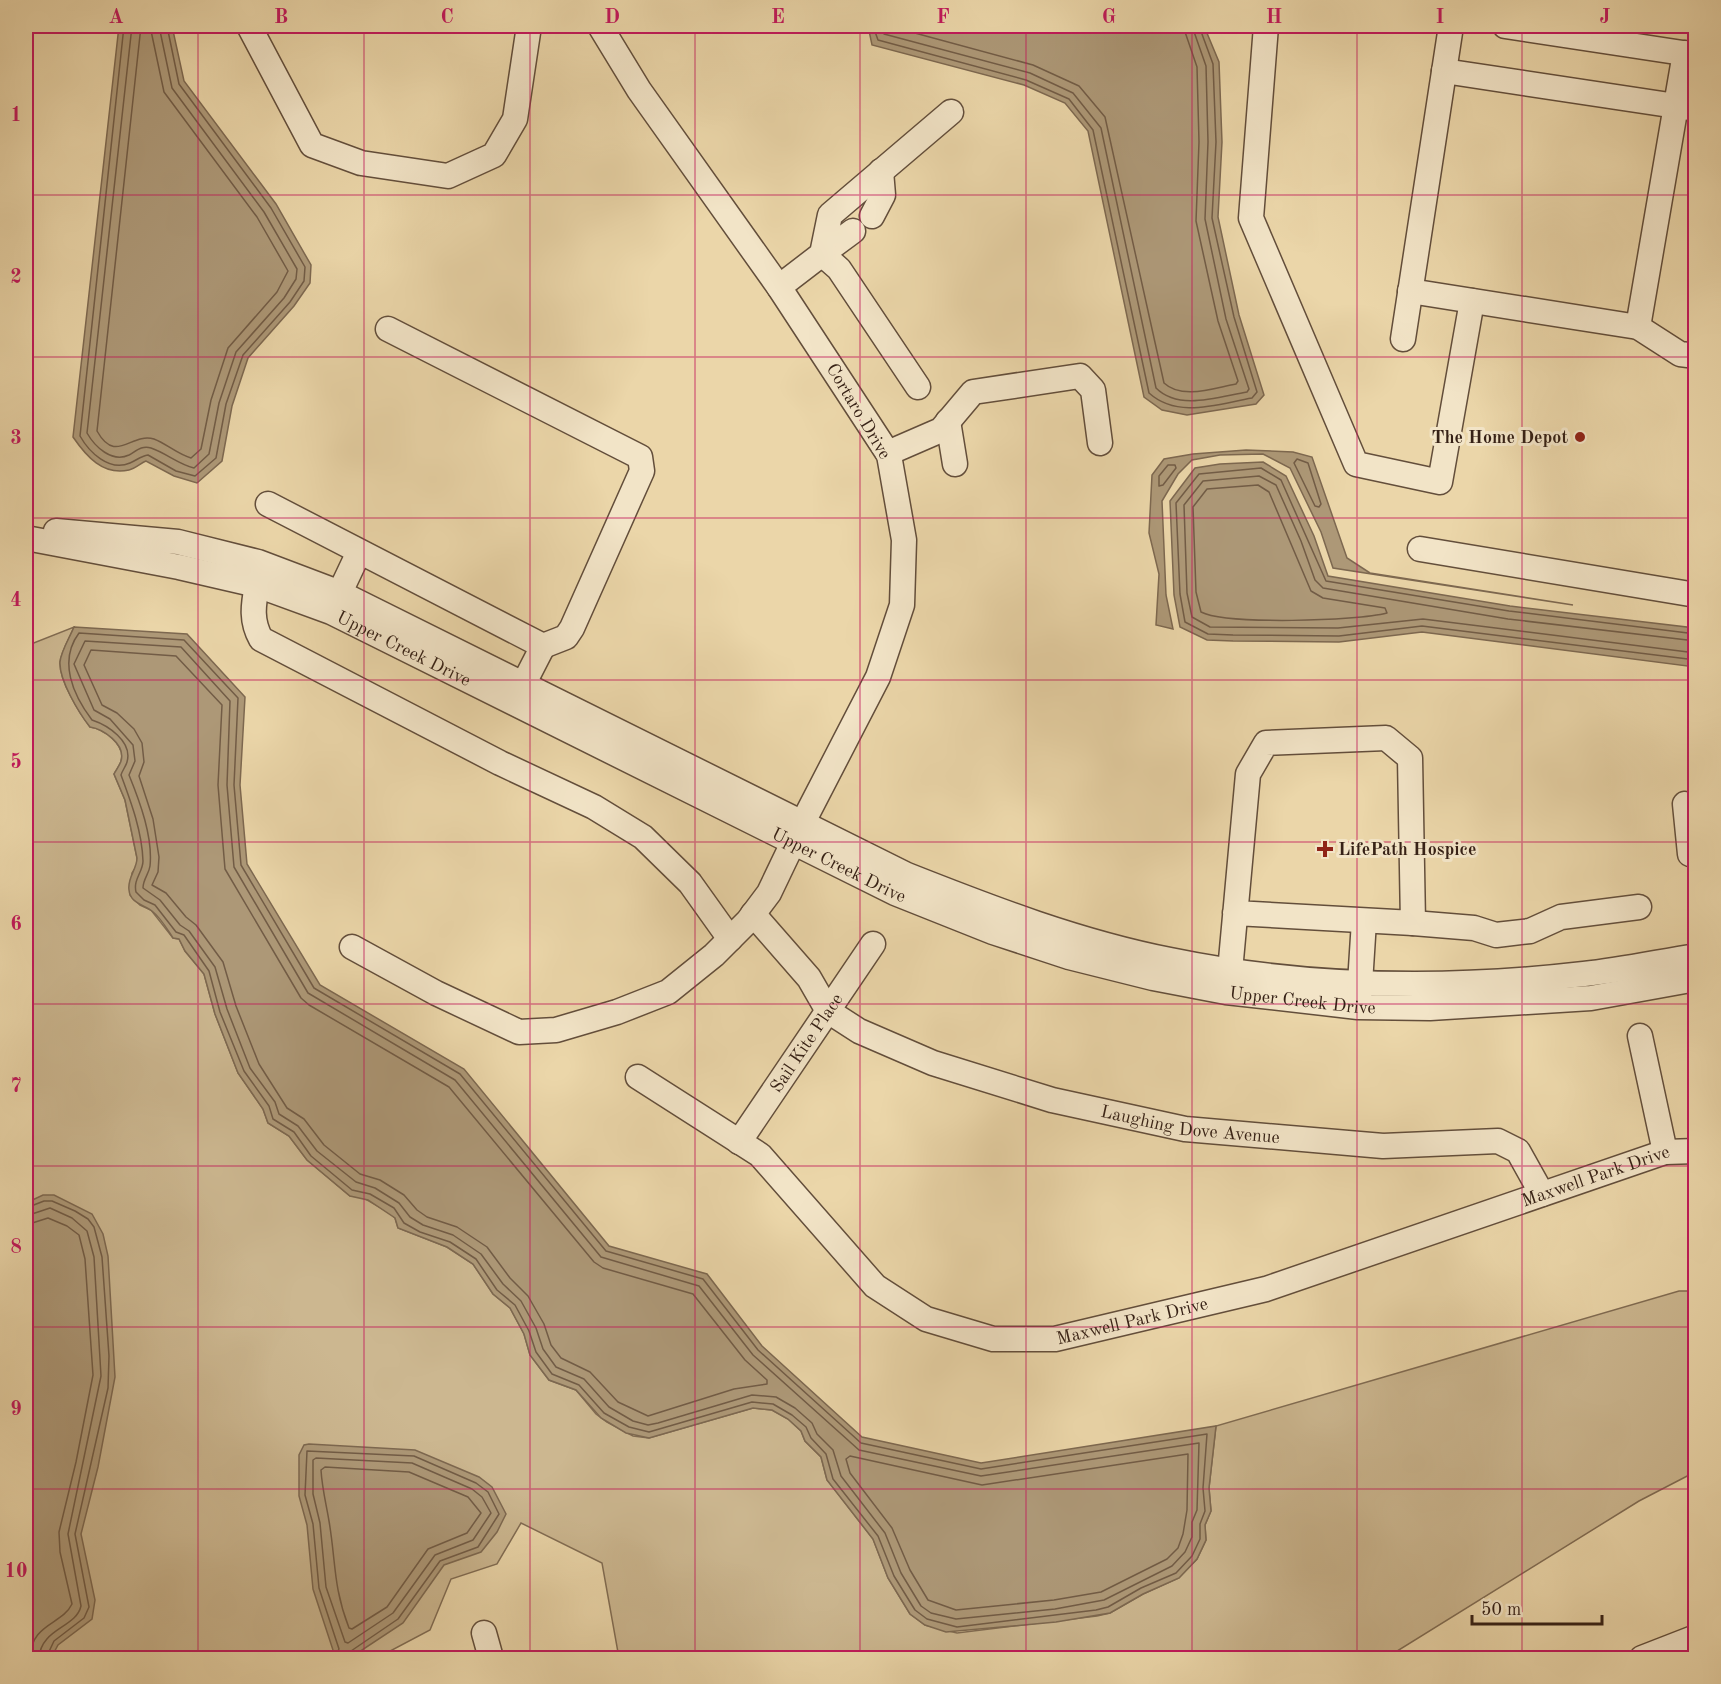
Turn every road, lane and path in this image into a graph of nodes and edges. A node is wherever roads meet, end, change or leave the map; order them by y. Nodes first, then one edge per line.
1 (249, 26) edge
2 (529, 26) edge
3 (600, 26) edge
4 (1266, 26) edge
5 (1451, 26) edge
6 (1505, 26) edge
7 (1690, 54) edge
8 (1444, 71) junction
9 (1686, 107) edge
10 (951, 112) dead end
11 (881, 171) junction
12 (872, 216) dead end
13 (853, 231) dead end
14 (822, 254) junction
15 (779, 287) junction
16 (1410, 291) junction
17 (1472, 301) junction
18 (1638, 327) junction
19 (388, 329) dead end
20 (1403, 339) dead end
21 (1695, 356) edge
22 (918, 387) dead end
23 (948, 421) junction
24 (1100, 443) dead end
25 (888, 453) junction
26 (956, 464) dead end
27 (268, 504) dead end
28 (26, 532) edge
29 (26, 538) edge
30 (1420, 549) dead end
31 (359, 552) junction
32 (256, 585) junction
33 (1695, 594) edge
34 (336, 602) junction
35 (543, 646) junction
36 (524, 683) junction
37 (1685, 804) dead end
38 (798, 832) junction
39 (1695, 856) edge
40 (1639, 907) dead end
41 (753, 914) junction
42 (1235, 914) junction
43 (1364, 921) junction
44 (1413, 923) junction
45 (730, 939) junction
46 (873, 945) dead end
47 (352, 947) dead end
48 (1695, 956) edge
49 (1230, 971) junction
50 (1695, 979) edge
51 (1359, 995) junction
52 (828, 1011) junction
53 (1640, 1036) dead end
54 (638, 1077) dead end
55 (739, 1142) junction
56 (1695, 1151) edge
57 (1665, 1152) junction
58 (1542, 1194) junction
59 (484, 1633) dead end
60 (1695, 1637) edge
61 (491, 1659) edge
62 (1642, 1659) edge

1 - 2 street
3 - 15 street, Cortaro Drive
4 - 17 street
5 - 8 street
6 - 7 street
7 - 9 street
8 - 9 street
8 - 16 street
9 - 18 street
10 - 11 street
11 - 12 street
11 - 14 street
13 - 14 street
14 - 15 street
14 - 22 street
15 - 25 street, Cortaro Drive
16 - 17 street
16 - 20 street
17 - 18 street
18 - 21 street
19 - 35 street
23 - 24 street
23 - 25 street
23 - 26 street
25 - 38 street, Cortaro Drive
27 - 31 street
28 - 34 street, Upper Creek Drive
29 - 32 street, Upper Creek Drive
30 - 33 street
31 - 34 street
31 - 35 street
32 - 34 street, Upper Creek Drive
32 - 45 street
34 - 36 street, Upper Creek Drive
34 - 38 street, Upper Creek Drive
35 - 36 street
36 - 38 street, Upper Creek Drive
37 - 39 street
38 - 41 street, Cortaro Drive
38 - 49 street, Upper Creek Drive
38 - 51 street, Upper Creek Drive
40 - 44 street
41 - 45 street, Cortaro Drive
41 - 52 street
42 - 43 street
42 - 44 street
42 - 49 street
43 - 44 street
43 - 51 street
45 - 47 street, Cortaro Drive
46 - 52 street, Sail Kite Place
48 - 51 street, Upper Creek Drive
49 - 51 street, Upper Creek Drive
50 - 51 street, Upper Creek Drive
52 - 55 street, Sail Kite Place
52 - 58 street, Laughing Dove Avenue
53 - 57 street
54 - 55 street, Maxwell Park Drive
55 - 58 street, Maxwell Park Drive
56 - 57 street, Maxwell Park Drive
57 - 58 street, Maxwell Park Drive
59 - 61 street
60 - 62 street

